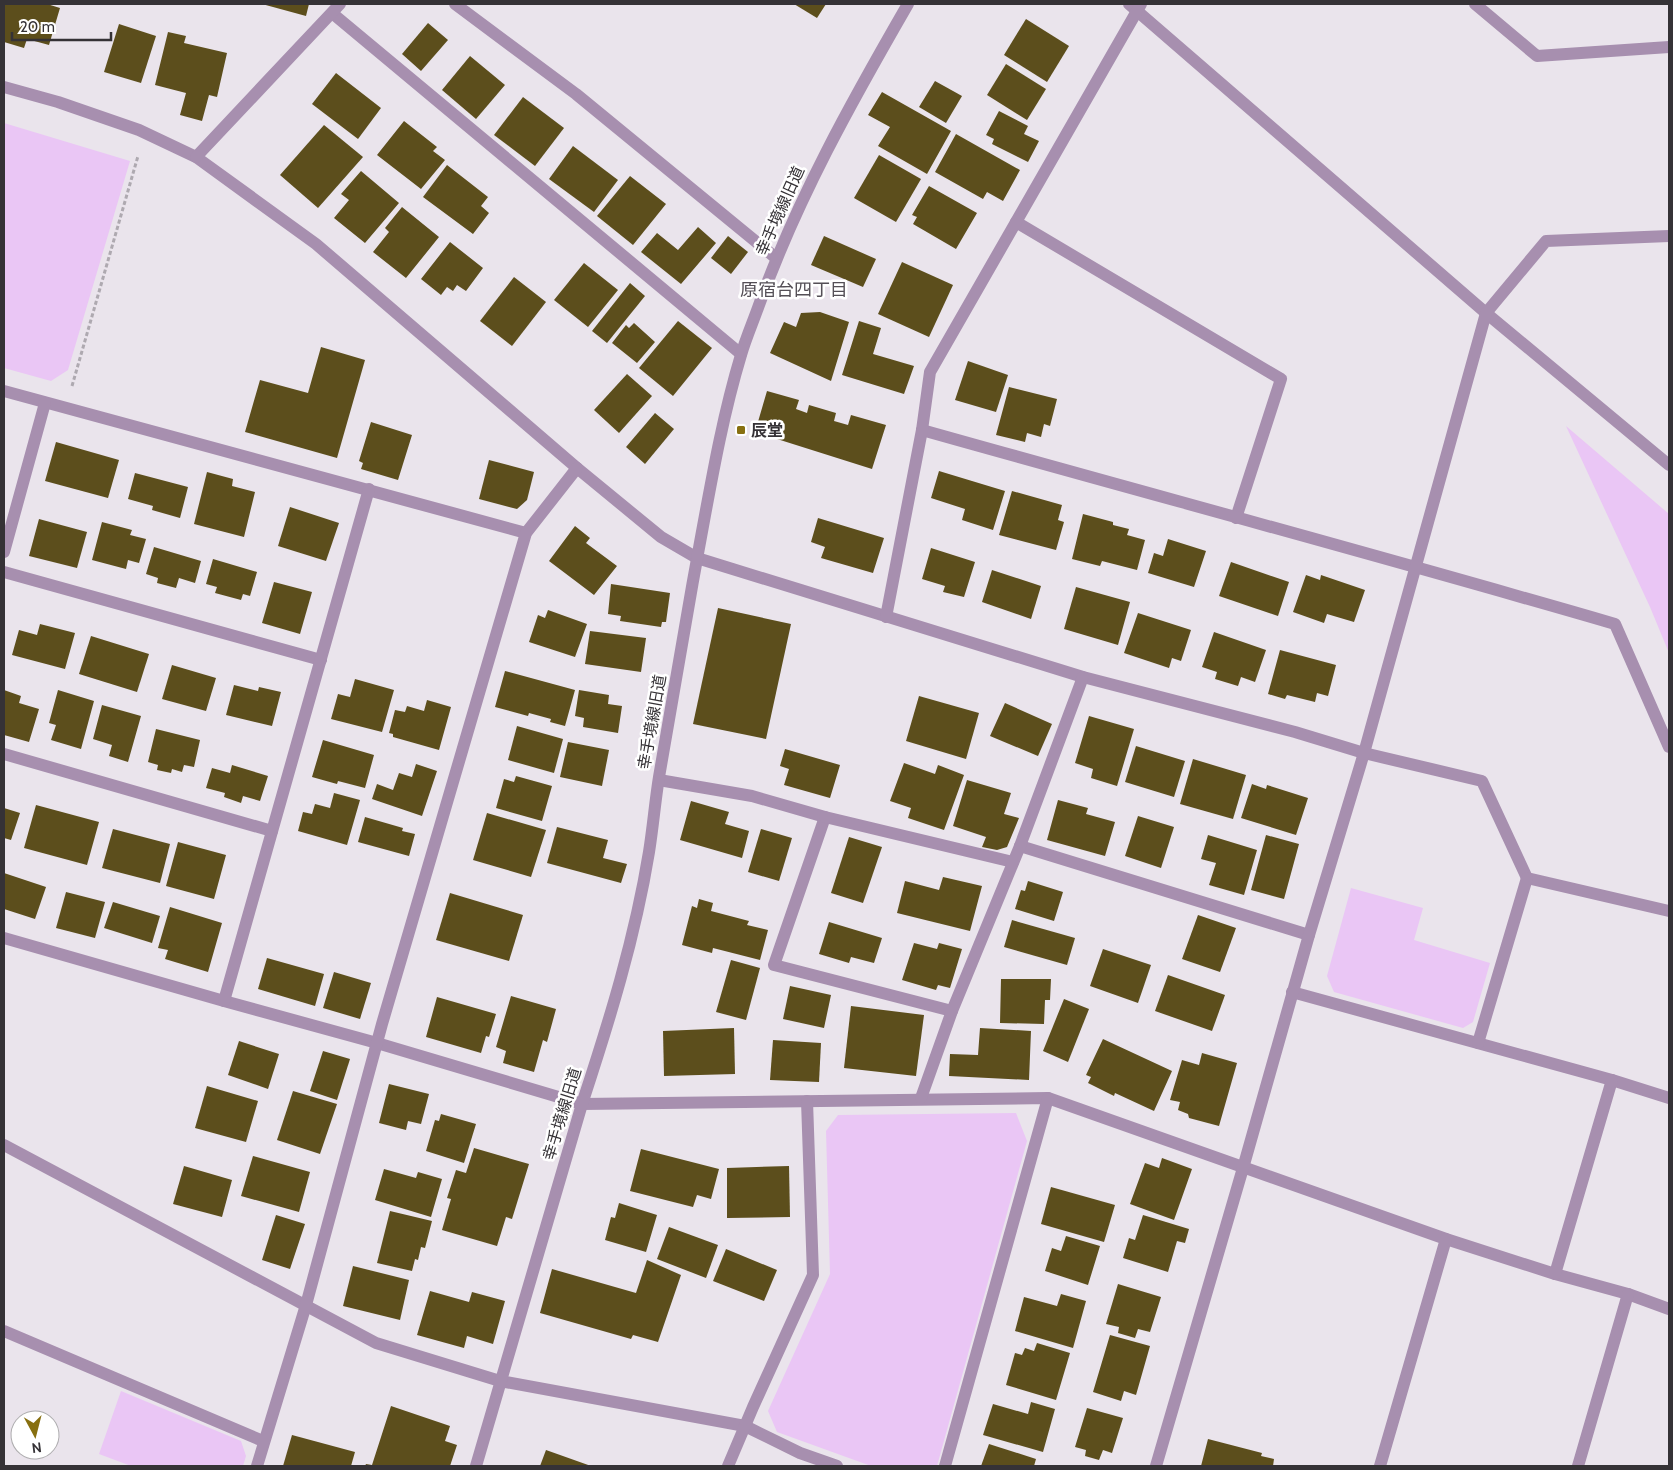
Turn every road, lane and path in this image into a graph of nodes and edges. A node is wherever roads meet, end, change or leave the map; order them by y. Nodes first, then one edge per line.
1 (456, 4) edge
2 (908, 4) edge
3 (1475, 4) edge
4 (1136, 6) edge
5 (336, 8) edge
6 (1669, 47) edge
7 (4, 87) edge
8 (138, 156) dead end
9 (196, 157) junction
10 (1016, 222) junction
11 (1669, 236) edge
12 (776, 258) junction
13 (1486, 313) junction
14 (741, 354) junction
15 (4, 391) edge
16 (45, 403) junction
17 (66, 408) junction
18 (922, 430) junction
19 (1669, 465) edge
20 (577, 468) junction
21 (369, 489) junction
22 (1236, 518) junction
23 (526, 532) junction
24 (4, 552) edge
25 (697, 558) junction
26 (1416, 566) junction
27 (4, 572) edge
28 (886, 617) junction
29 (321, 660) junction
30 (1083, 677) junction
31 (1669, 747) edge
32 (1364, 753) junction
33 (4, 754) edge
34 (659, 780) junction
35 (825, 817) junction
36 (272, 831) junction
37 (1020, 846) junction
38 (1013, 862) junction
39 (1527, 878) junction
40 (1669, 911) edge
41 (1309, 935) junction
42 (4, 938) edge
43 (1292, 992) junction
44 (224, 1001) junction
45 (952, 1011) junction
46 (377, 1043) junction
47 (1478, 1043) junction
48 (1612, 1080) junction
49 (921, 1098) junction
50 (1048, 1098) junction
51 (1669, 1098) edge
52 (808, 1101) junction
53 (582, 1104) junction
54 (4, 1145) edge
55 (1243, 1168) junction
56 (1446, 1239) junction
57 (1555, 1274) junction
58 (1628, 1294) junction
59 (306, 1305) junction
60 (1669, 1309) edge
61 (4, 1331) edge
62 (500, 1381) junction
63 (745, 1426) junction
64 (263, 1441) junction
65 (257, 1466) edge
66 (476, 1466) edge
67 (728, 1466) edge
68 (837, 1466) edge
69 (945, 1466) edge
70 (1156, 1466) edge
71 (1380, 1466) edge
72 (1578, 1466) edge

1 - 12 street
2 - 12 street, 幸手境線旧道
3 - 6 street
4 - 10 street
4 - 13 street
5 - 9 street
5 - 14 street
7 - 9 street
8 - 17 path
9 - 20 street
10 - 18 street
10 - 22 street
11 - 13 street
12 - 14 street, 幸手境線旧道
13 - 19 street
13 - 26 street
14 - 25 street, 幸手境線旧道
15 - 16 street
16 - 17 street
16 - 24 street
17 - 21 street
18 - 22 street
18 - 28 street
20 - 23 street
20 - 25 street
21 - 23 street
21 - 29 street
22 - 26 street
23 - 46 street
25 - 28 street
25 - 34 street, 幸手境線旧道
26 - 31 street
26 - 32 street
27 - 29 street
28 - 30 street
29 - 36 street
30 - 32 street
30 - 37 street
32 - 39 street
32 - 41 street
33 - 36 street
34 - 35 street
34 - 53 street, 幸手境線旧道
35 - 38 street
35 - 45 street
36 - 44 street
37 - 38 street
37 - 41 street
38 - 45 street
39 - 40 street
39 - 47 street
41 - 43 street
42 - 44 street
43 - 47 street
43 - 55 street
44 - 46 street
45 - 49 street
46 - 53 street
46 - 59 street
47 - 48 street
48 - 51 street
48 - 57 street
49 - 50 street
49 - 52 street
50 - 55 street
50 - 69 street
52 - 53 street
52 - 63 street
53 - 62 street, 幸手境線旧道
54 - 59 street
55 - 56 street
55 - 70 street
56 - 57 street
56 - 71 street
57 - 58 street
58 - 60 street
58 - 72 street
59 - 62 street
59 - 64 street
61 - 64 street
62 - 63 street
62 - 66 street, 幸手境線旧道
63 - 67 street
63 - 68 street
64 - 65 street

